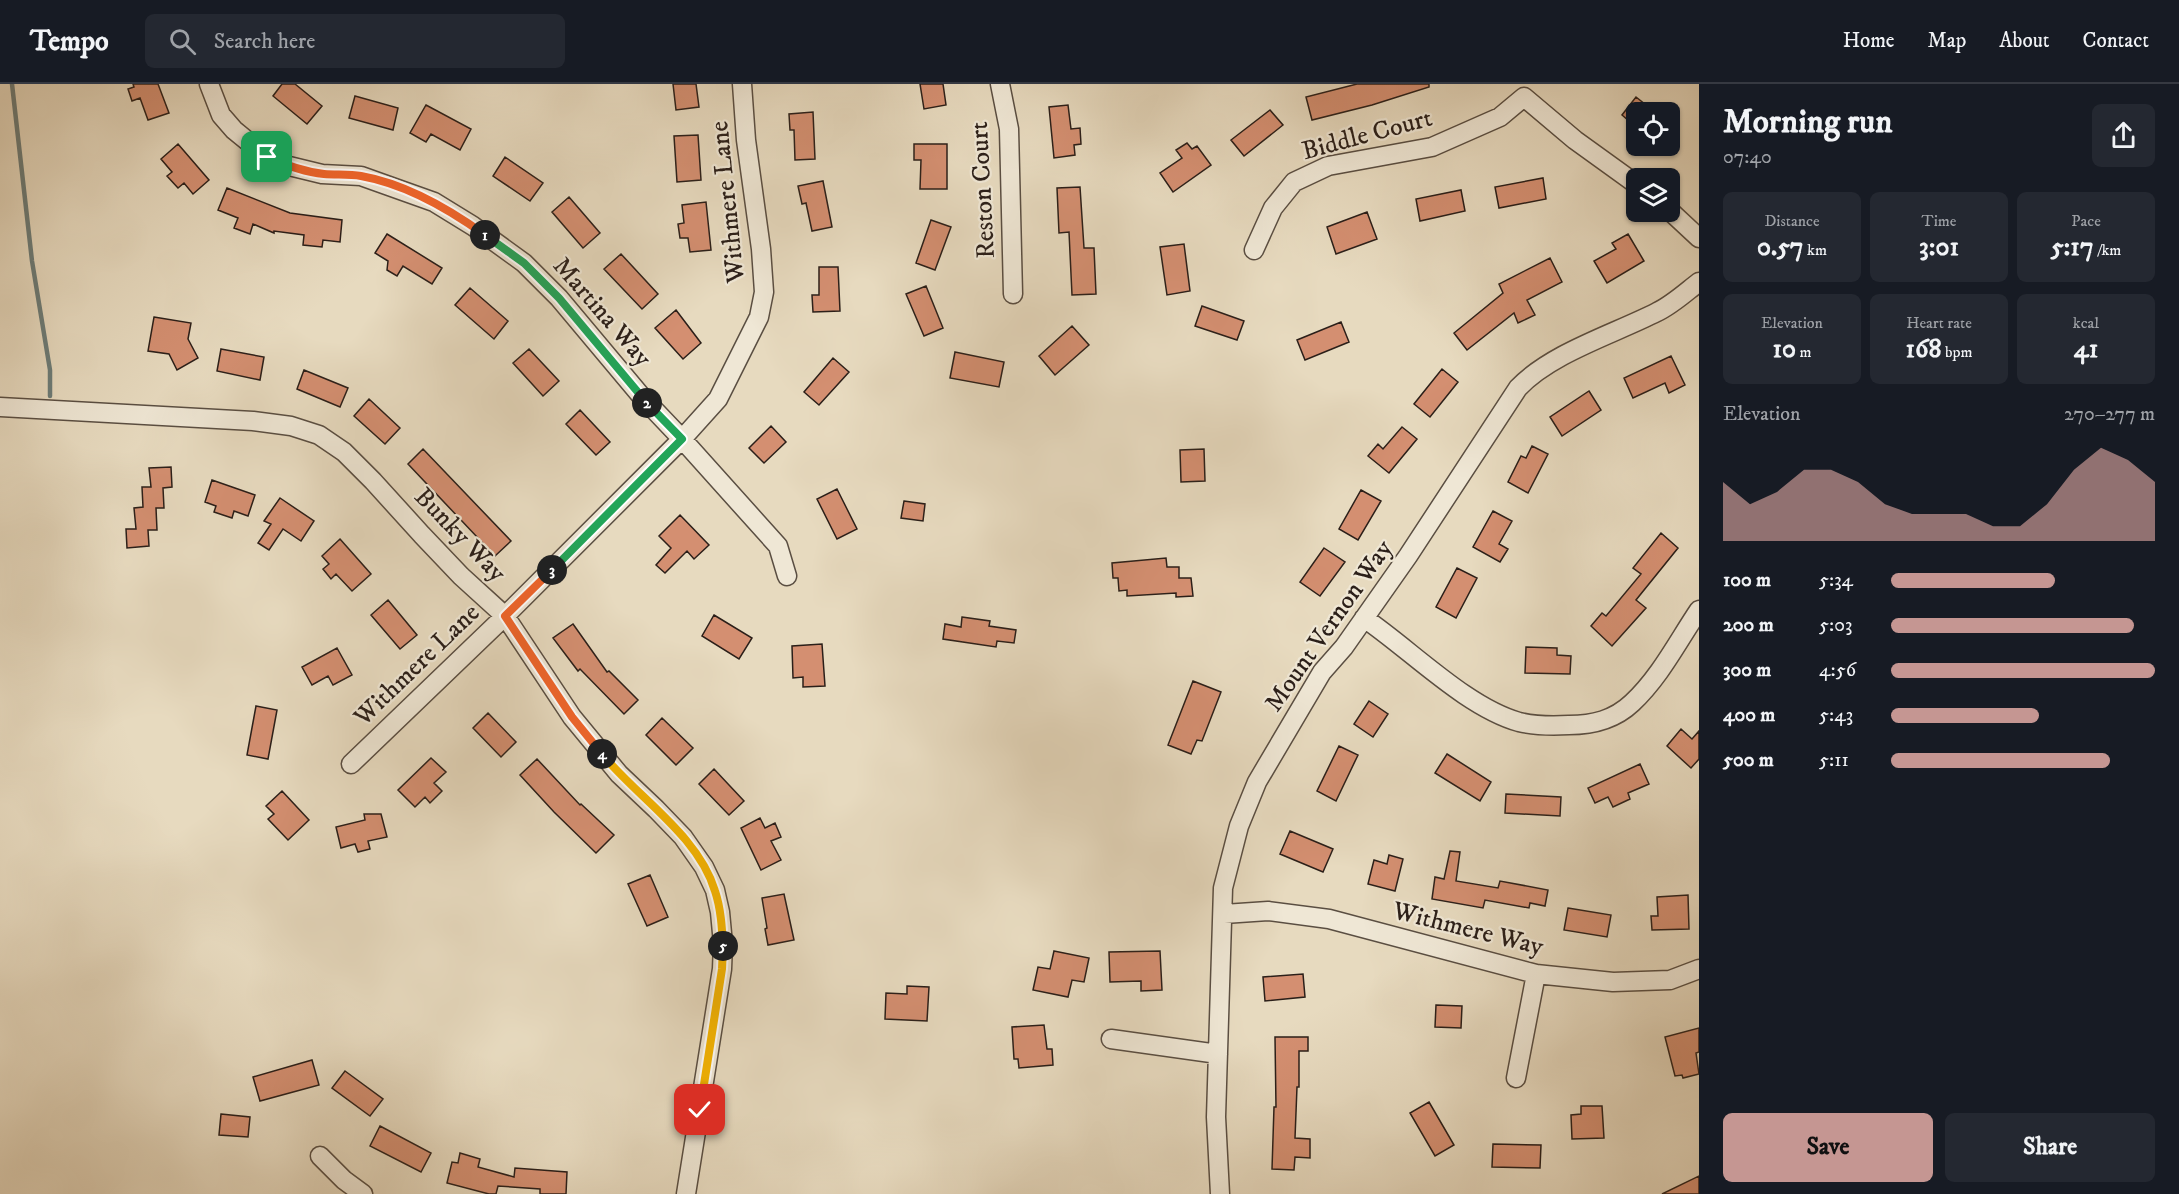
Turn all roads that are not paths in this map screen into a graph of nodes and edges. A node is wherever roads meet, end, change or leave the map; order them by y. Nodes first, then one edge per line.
1 (209, 84) edge
2 (742, 84) edge
3 (1000, 84) edge
4 (1626, 177) edge
5 (1680, 220) edge
6 (1699, 238) edge
7 (1254, 250) dead end
8 (1699, 282) edge
9 (1013, 294) dead end
10 (0, 407) edge
11 (682, 439) junction
12 (787, 576) dead end
13 (1699, 610) edge
14 (505, 616) junction
15 (1364, 618) junction
16 (351, 764) dead end
17 (1224, 914) junction
18 (1699, 969) edge
19 (1536, 974) junction
20 (1111, 1039) dead end
21 (1218, 1054) junction
22 (1516, 1078) dead end
23 (320, 1156) dead end
24 (363, 1194) edge
25 (686, 1194) edge
26 (1221, 1194) edge

1 - 11 street, Martina Way
2 - 11 street, Withmere Lane
3 - 9 street, Reston Court
4 - 7 street, Biddle Court
5 - 6 street
8 - 15 street, Mount Vernon Way
10 - 14 street, Bunky Way
11 - 12 street, Martina Way
11 - 14 street, Withmere Lane
13 - 15 street
14 - 16 street, Withmere Lane
14 - 25 street, Bunky Way
15 - 17 street, Mount Vernon Way
17 - 19 street, Withmere Way
17 - 21 street, Mount Vernon Way
18 - 19 street, Withmere Way
19 - 22 street
20 - 21 street
21 - 26 street, Mount Vernon Way
23 - 24 street

